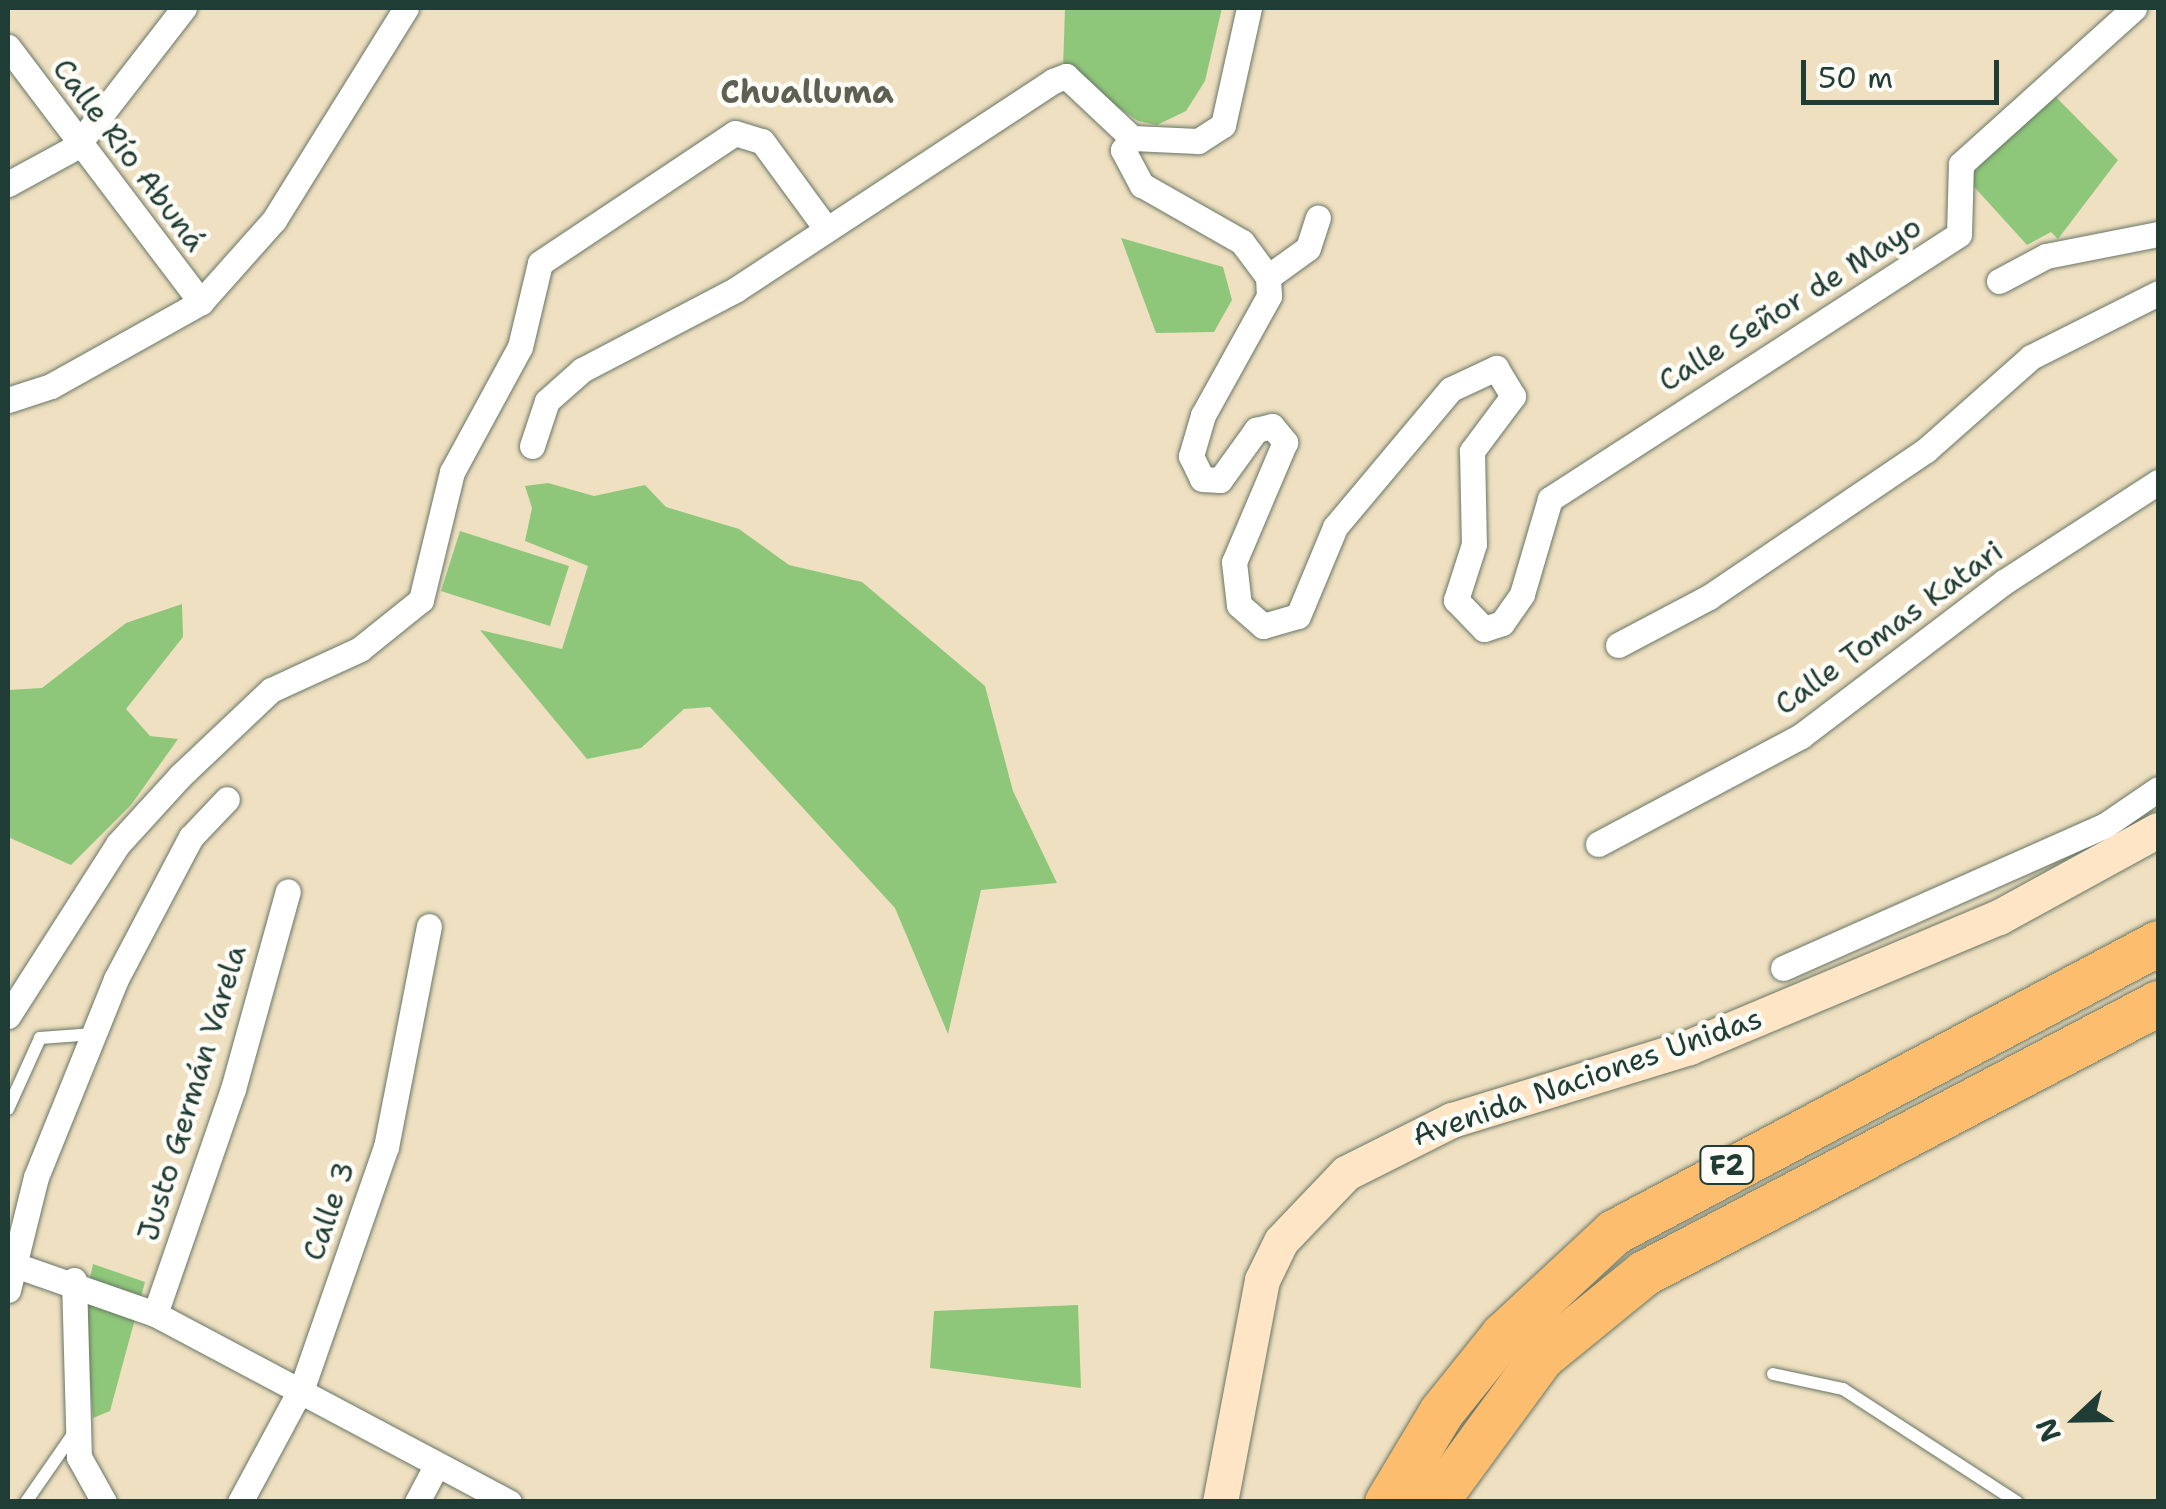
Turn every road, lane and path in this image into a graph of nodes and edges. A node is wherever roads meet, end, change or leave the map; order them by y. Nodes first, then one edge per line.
1 (184, 8) edge
2 (406, 8) edge
3 (1250, 8) edge
4 (2134, 8) edge
5 (8, 47) edge
6 (1132, 138) junction
7 (76, 146) junction
8 (8, 184) edge
9 (1318, 218) dead end
10 (826, 227) junction
11 (2158, 234) edge
12 (1268, 277) junction
13 (1998, 281) dead end
14 (2158, 294) edge
15 (201, 302) junction
16 (8, 400) edge
17 (532, 446) dead end
18 (2158, 482) edge
19 (1618, 644) dead end
20 (2158, 789) edge
21 (227, 799) dead end
22 (2158, 830) edge
23 (1598, 844) dead end
24 (288, 891) dead end
25 (430, 926) dead end
26 (2158, 943) edge
27 (1783, 968) dead end
28 (2158, 1004) edge
29 (8, 1016) edge
30 (94, 1034) junction
31 (8, 1109) edge
32 (15, 1264) junction
33 (74, 1280) junction
34 (8, 1290) edge
35 (155, 1314) junction
36 (1774, 1374) dead end
37 (303, 1385) junction
38 (77, 1429) junction
39 (436, 1466) junction
40 (91, 1495) edge
41 (26, 1502) edge
42 (240, 1502) edge
43 (417, 1502) edge
44 (508, 1502) edge
45 (1220, 1502) edge
46 (1387, 1502) edge
47 (1435, 1502) edge
48 (2017, 1502) edge

1 - 7 street
2 - 15 street
3 - 6 street
4 - 12 street, Calle Señor de Mayo
5 - 7 street, Calle Río Abuná
6 - 10 street
6 - 12 street
7 - 8 street
7 - 15 street, Calle Río Abuná
9 - 12 street
10 - 17 street
10 - 29 street
11 - 13 street
14 - 19 street
15 - 16 street
18 - 23 street, Calle Tomas Katari
20 - 27 street
21 - 30 street
22 - 45 street, Avenida Naciones Unidas
24 - 35 street, Justo Germán Varela
25 - 37 street, Calle 3
26 - 46 highway, F2
28 - 47 highway, F2
30 - 31 lane
30 - 32 street
32 - 33 street
32 - 34 street
33 - 35 street
33 - 38 street
35 - 37 street
36 - 48 lane
37 - 39 street
37 - 42 street, Calle 3
38 - 40 street
38 - 41 lane
39 - 43 street
39 - 44 street

